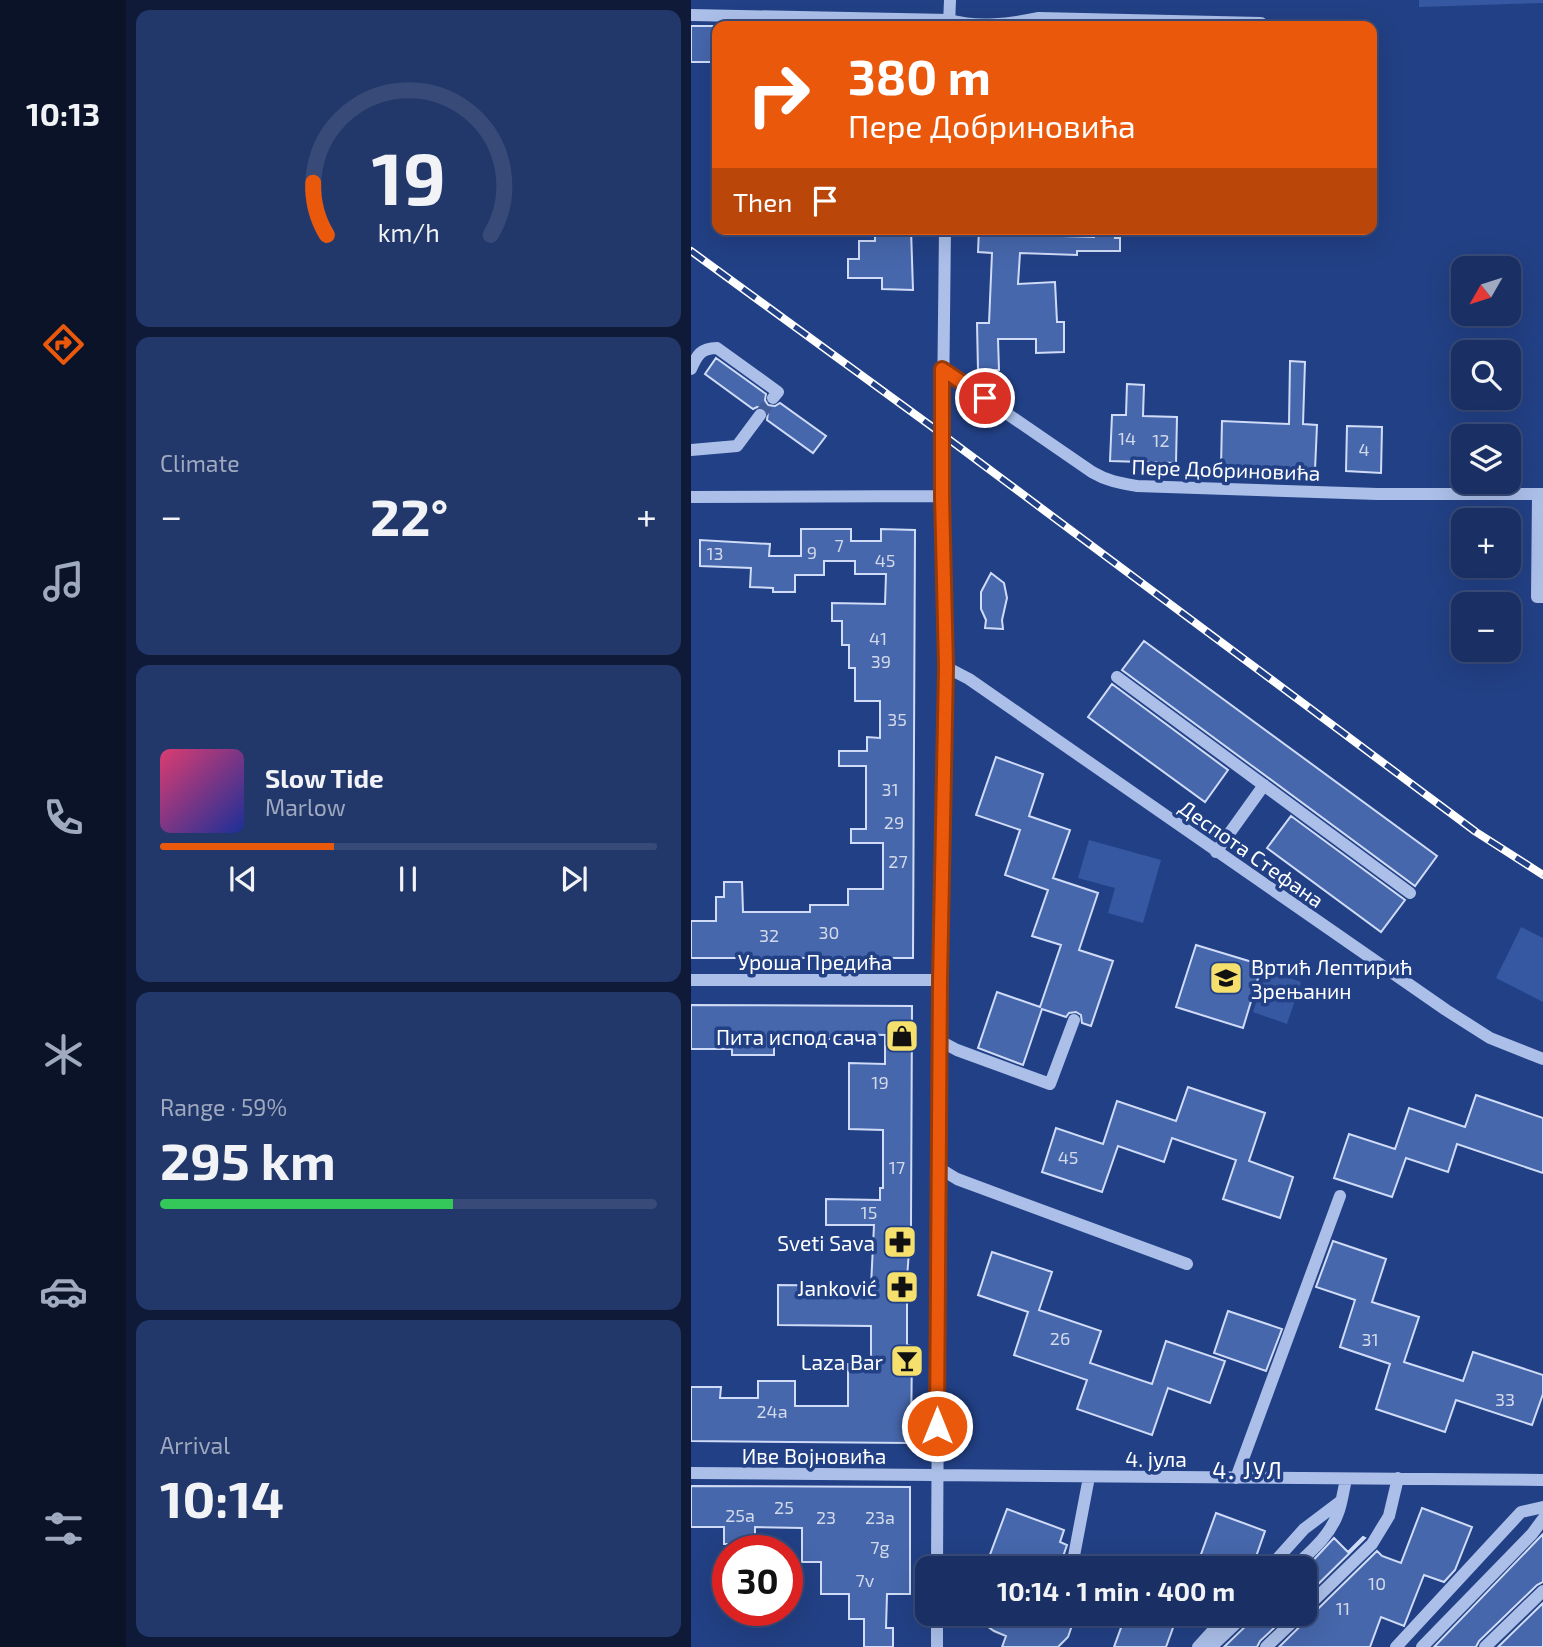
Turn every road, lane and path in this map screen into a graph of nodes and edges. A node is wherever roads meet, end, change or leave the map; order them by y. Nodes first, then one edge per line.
1 (950, 0) edge
2 (691, 15) edge
3 (884, 21) edge
4 (949, 21) edge
5 (1023, 21) edge
6 (1172, 21) edge
7 (945, 235) edge
8 (691, 369) edge
9 (942, 369) junction
10 (773, 398) dead end
11 (760, 415) tunnel mouth
12 (691, 450) edge
13 (1541, 494) edge
14 (942, 496) junction
15 (691, 497) edge
16 (1543, 597) edge
17 (946, 667) junction
18 (1117, 677) dead end
19 (1264, 785) junction
20 (1216, 852) junction
21 (1410, 893) dead end
22 (691, 980) edge
23 (940, 981) junction
24 (1074, 1020) dead end
25 (939, 1041) junction
26 (1543, 1059) edge
27 (939, 1168) junction
28 (1340, 1196) dead end
29 (1187, 1264) dead end
30 (691, 1473) edge
31 (937, 1474) junction
32 (1089, 1478) junction
33 (1236, 1478) junction
34 (1398, 1478) junction
35 (1346, 1480) junction
36 (1543, 1480) edge
37 (1340, 1507) junction
38 (1543, 1507) edge
39 (1543, 1519) edge
40 (937, 1556) edge
41 (1074, 1556) edge
42 (1280, 1556) edge
43 (1305, 1556) edge
44 (1543, 1591) edge
45 (1317, 1597) edge
46 (937, 1626) edge
47 (1217, 1626) edge
48 (1233, 1626) edge
49 (1288, 1626) edge
50 (937, 1647) edge
51 (1198, 1647) edge
52 (1211, 1647) edge
53 (1266, 1647) edge
54 (1396, 1647) edge
55 (1422, 1647) edge
56 (1485, 1647) edge

1 - 4 street
2 - 3 street
5 - 6 street
7 - 9 street
8 - 10 street
9 - 13 street, Пере Добриновића
9 - 14 street
11 - 12 street
13 - 16 street
14 - 15 street
14 - 17 street
17 - 20 street, Деспота Стефана
17 - 23 street
18 - 19 street
19 - 20 street
19 - 21 street
20 - 26 street, Деспота Стефана
22 - 23 street, Уроша Предића
23 - 25 street
24 - 25 street
25 - 27 street
27 - 29 street
27 - 31 street
28 - 33 street
30 - 31 street, Иве Војновића
31 - 32 street, 4. јула
31 - 40 street
32 - 33 street, 4. јула
32 - 41 street
33 - 35 street, 4. јула
34 - 35 street, 4. јула
34 - 36 street, 4. јула
34 - 45 street
35 - 37 street
37 - 42 street
37 - 43 street
38 - 54 street
39 - 55 street
44 - 56 street
46 - 50 street
47 - 51 street
48 - 52 street
49 - 53 street

